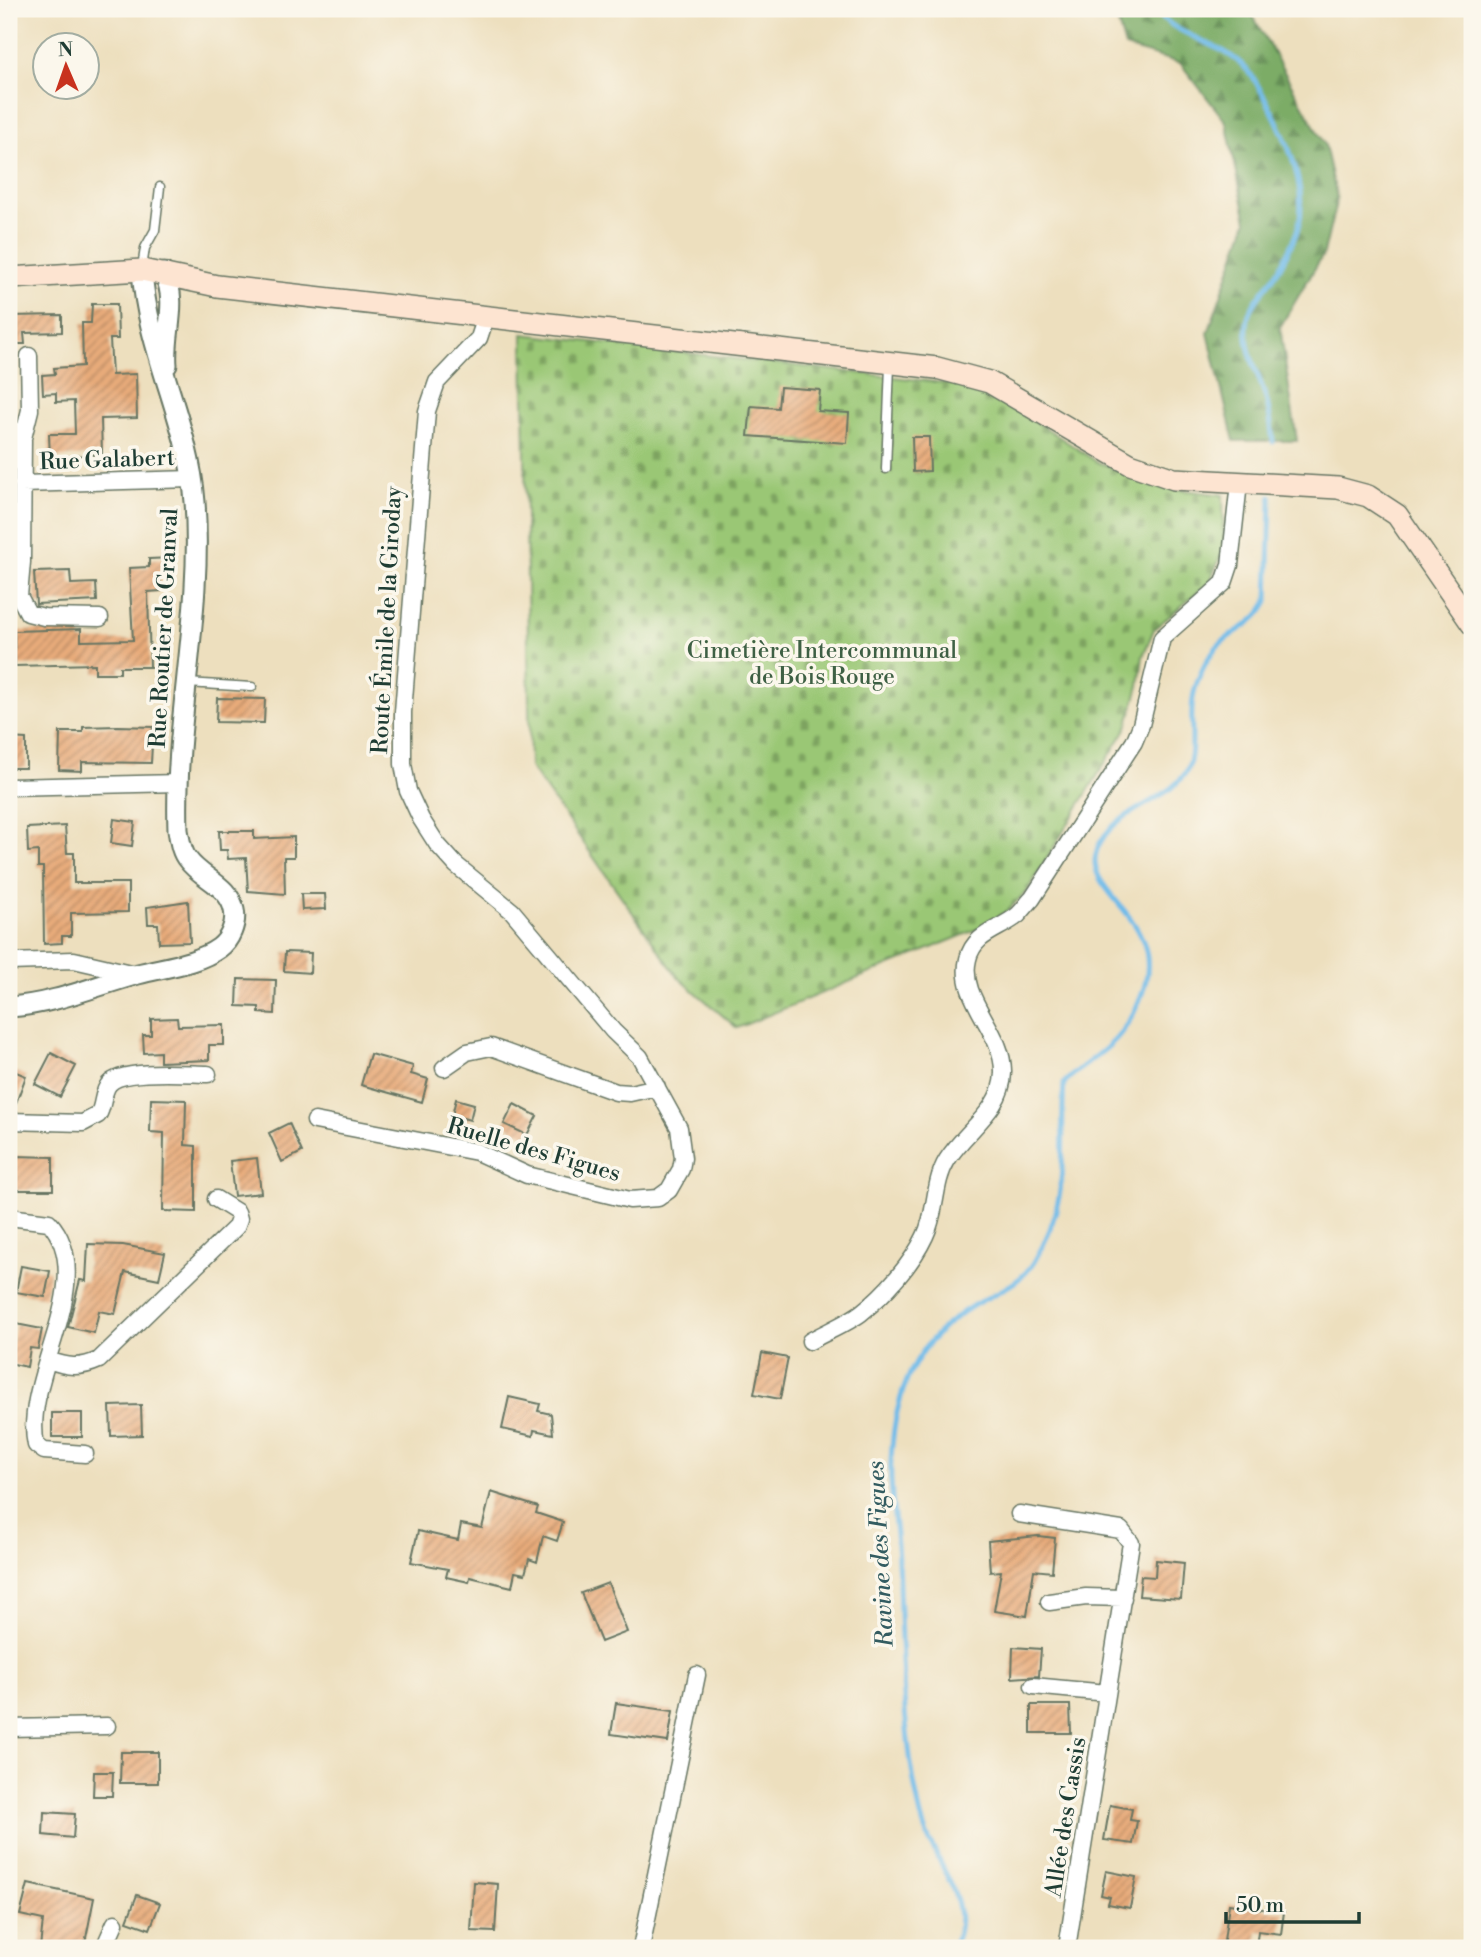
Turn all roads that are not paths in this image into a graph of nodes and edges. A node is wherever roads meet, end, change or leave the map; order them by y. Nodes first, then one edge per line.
1 (160, 187) dead end
2 (142, 270) junction
3 (164, 274) junction
4 (9, 278) edge
5 (217, 286) junction
6 (172, 310) junction
7 (486, 317) junction
8 (29, 356) dead end
9 (890, 362) junction
10 (170, 394) junction
11 (9, 426) edge
12 (23, 438) junction
13 (886, 469) dead end
14 (192, 479) junction
15 (1240, 483) junction
16 (22, 484) junction
17 (15, 562) edge
18 (100, 618) dead end
19 (1472, 624) edge
20 (187, 683) junction
21 (252, 687) dead end
22 (179, 783) junction
23 (9, 787) edge
24 (9, 962) edge
25 (135, 975) junction
26 (9, 1007) edge
27 (443, 1068) dead end
28 (208, 1074) dead end
29 (657, 1087) junction
30 (9, 1121) edge
31 (315, 1121) dead end
32 (216, 1199) dead end
33 (9, 1217) edge
34 (810, 1340) dead end
35 (48, 1360) junction
36 (85, 1454) dead end
37 (1019, 1514) dead end
38 (1123, 1598) junction
39 (1049, 1602) dead end
40 (697, 1675) dead end
41 (1033, 1686) dead end
42 (1107, 1693) junction
43 (107, 1726) dead end
44 (9, 1728) edge
45 (115, 1923) dead end
46 (104, 1948) edge
47 (641, 1948) edge
48 (1068, 1948) edge

1 - 2 lane
2 - 3 main road
2 - 4 main road
2 - 10 street, Rue Routier de Granval
3 - 5 main road
3 - 6 street, Rue Routier de Granval
5 - 6 street
5 - 7 main road
6 - 10 street, Rue Routier de Granval
7 - 9 main road
7 - 29 street, Route Émile de la Giroday
8 - 12 street, Rue Galabert
9 - 13 lane
9 - 15 main road
10 - 14 street, Rue Routier de Granval
11 - 12 street, Rue Galabert
12 - 16 street, Rue Galabert
14 - 16 street, Rue Galabert
14 - 20 street, Rue Routier de Granval
15 - 19 main road
15 - 34 street
16 - 17 street, Rue Galabert
17 - 18 street, Rue Galabert
20 - 21 lane
20 - 22 street, Rue Routier de Granval
22 - 23 street
22 - 25 street, Rue Routier de Granval
24 - 25 street
25 - 26 street, Rue Routier de Granval
27 - 29 street
28 - 30 street
29 - 31 street, Ruelle des Figues
32 - 35 street
33 - 35 street
35 - 36 street
37 - 38 street, Allée des Cassis
38 - 39 street
38 - 42 street, Allée des Cassis
40 - 47 street
41 - 42 street
42 - 48 street, Allée des Cassis
43 - 44 street
45 - 46 street

